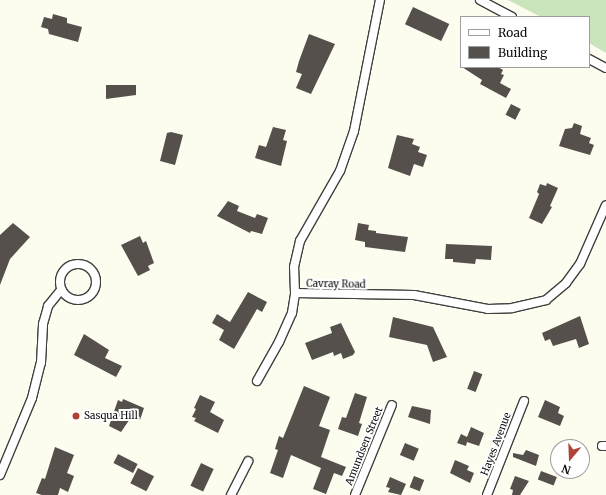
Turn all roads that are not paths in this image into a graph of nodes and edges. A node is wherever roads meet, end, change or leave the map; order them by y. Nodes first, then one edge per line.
1 (380, 0) edge
2 (480, 0) edge
3 (510, 16) edge
4 (590, 60) edge
5 (606, 68) edge
6 (606, 205) edge
7 (61, 290) junction
8 (295, 293) junction
9 (257, 381) dead end
10 (524, 401) dead end
11 (392, 405) dead end
12 (248, 461) dead end
13 (0, 475) edge
14 (231, 495) edge
15 (355, 495) edge
16 (487, 495) edge

1 - 8 street, Cavray Road
2 - 3 street
4 - 5 street
6 - 8 street, Cavray Road
7 - 7 street
7 - 13 street
8 - 9 street
10 - 16 street, Hayes Avenue
11 - 15 street, Amundsen Street
12 - 14 street

